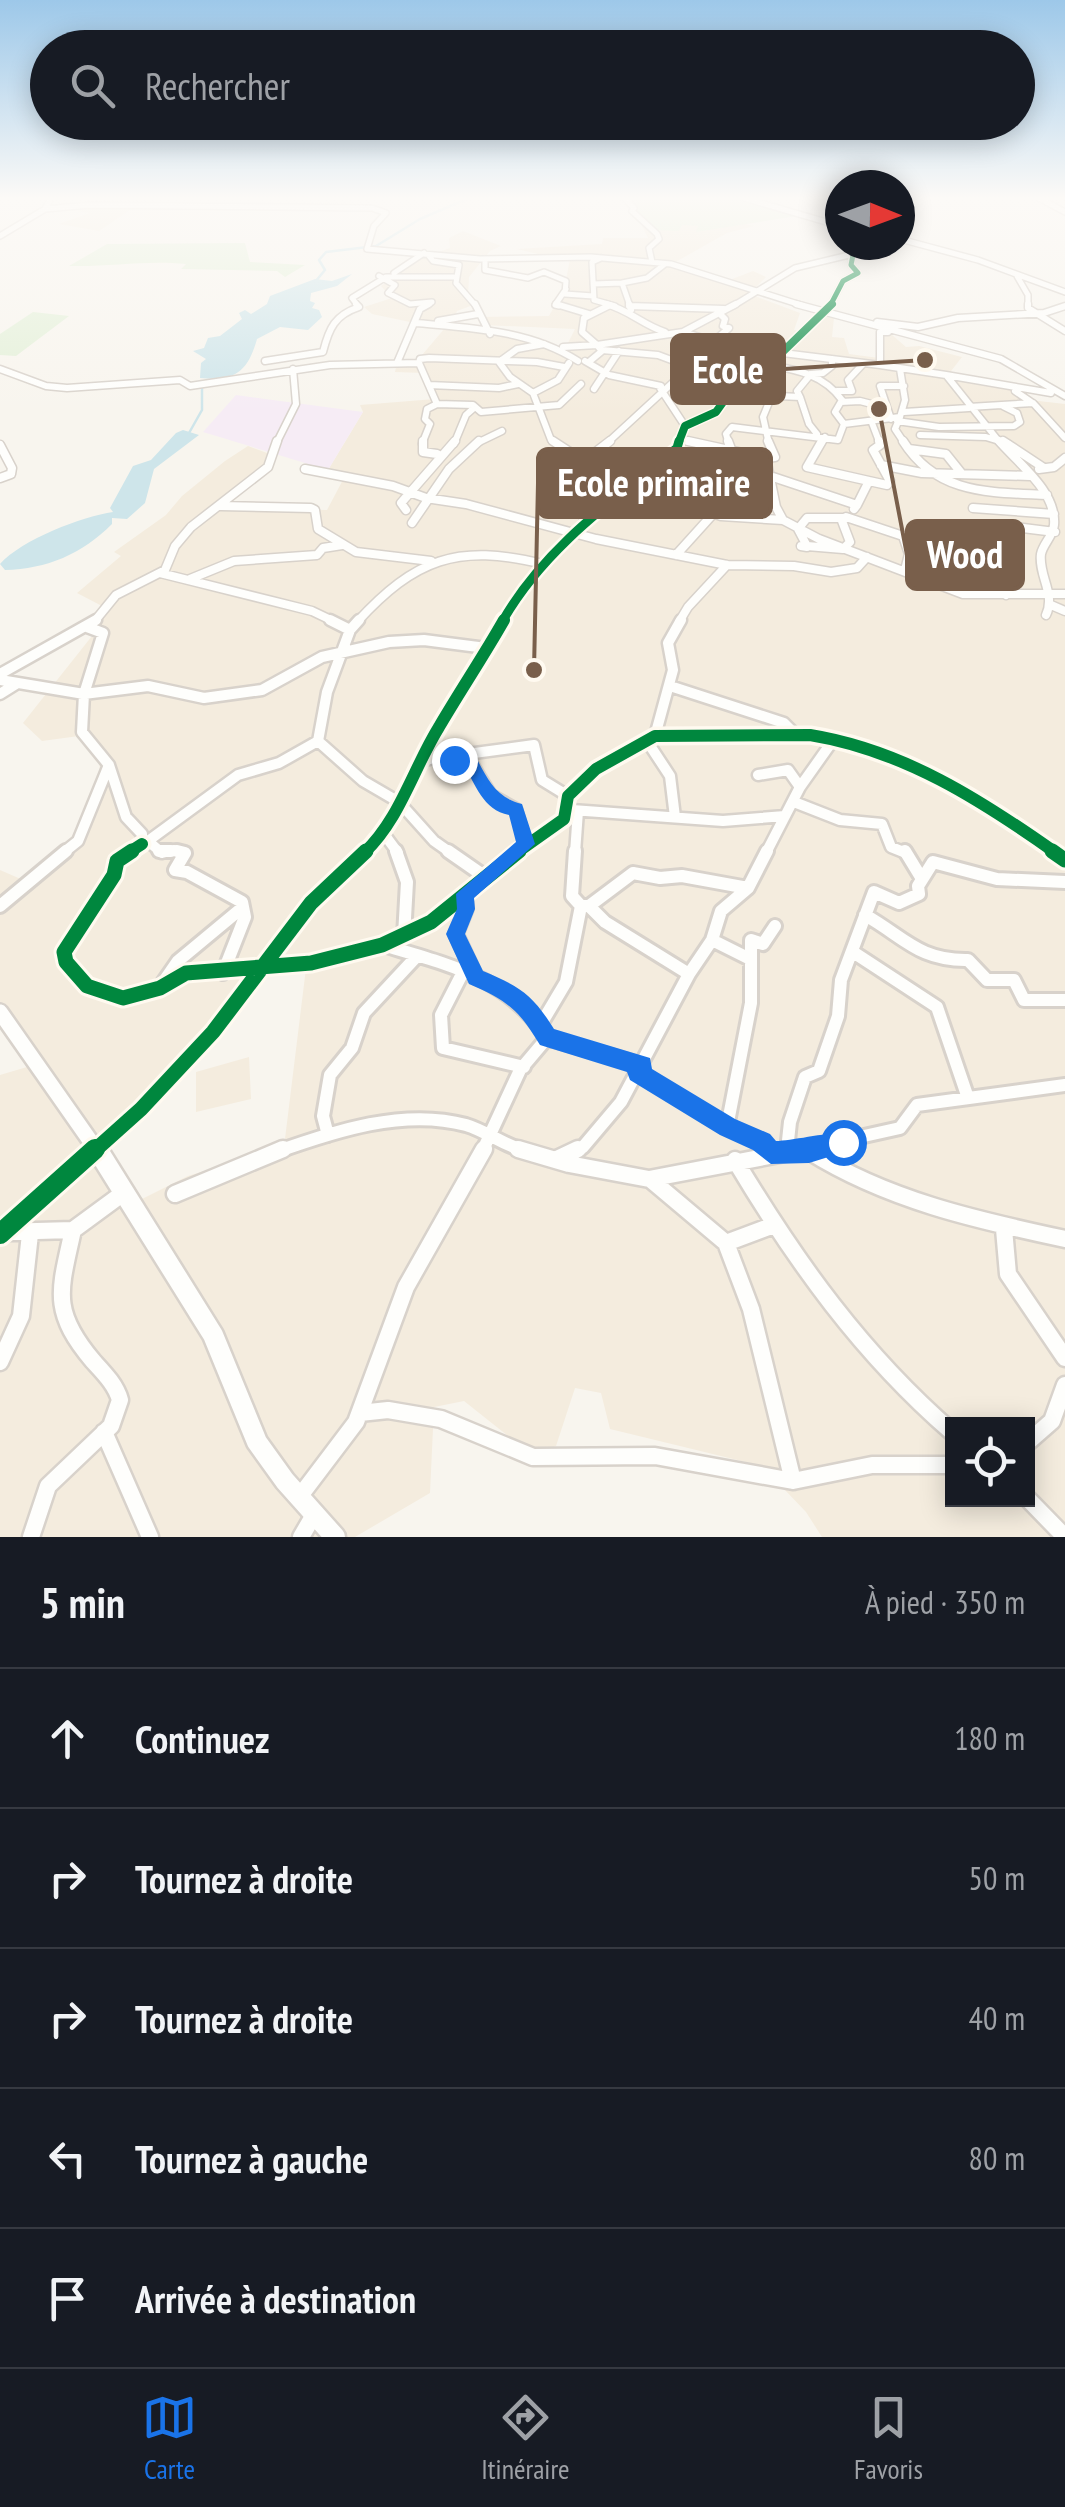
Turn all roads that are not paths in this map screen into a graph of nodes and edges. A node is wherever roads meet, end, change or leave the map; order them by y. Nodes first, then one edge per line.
1 (401, 270) edge
2 (453, 270) edge
3 (468, 270) dead end
4 (484, 270) edge
5 (592, 270) edge
6 (658, 270) edge
7 (684, 270) edge
8 (787, 270) edge
9 (855, 270) edge
10 (1003, 270) edge
11 (456, 271) junction
12 (394, 274) junction
13 (1017, 275) junction
14 (379, 276) junction
15 (622, 283) junction
16 (592, 284) junction
17 (566, 288) junction
18 (753, 291) junction
19 (1065, 292) edge
20 (593, 296) junction
21 (608, 306) junction
22 (1065, 306) edge
23 (630, 308) junction
24 (722, 311) junction
25 (826, 313) junction
26 (478, 314) junction
27 (590, 314) junction
28 (1036, 314) junction
29 (416, 322) junction
30 (1065, 331) edge
31 (666, 332) junction
32 (683, 332) junction
33 (890, 332) junction
34 (491, 334) junction
35 (714, 341) junction
36 (548, 345) junction
37 (599, 347) junction
38 (690, 348) junction
39 (619, 351) junction
40 (832, 359) junction
41 (265, 361) dead end
42 (578, 361) junction
43 (590, 361) junction
44 (500, 362) junction
45 (773, 362) junction
46 (397, 363) junction
47 (419, 363) junction
48 (864, 363) junction
49 (880, 365) junction
50 (564, 366) junction
51 (683, 368) junction
52 (900, 368) junction
53 (0, 369) edge
54 (292, 369) junction
55 (604, 372) junction
56 (811, 374) junction
57 (946, 375) junction
58 (518, 384) junction
59 (581, 384) dead end
60 (429, 385) junction
61 (904, 386) junction
62 (660, 387) junction
63 (1005, 387) junction
64 (594, 389) dead end
65 (836, 391) junction
66 (533, 393) junction
67 (733, 394) junction
68 (772, 395) junction
69 (800, 396) junction
70 (1062, 397) edge
71 (841, 402) junction
72 (1033, 403) junction
73 (437, 404) junction
74 (1003, 406) junction
75 (540, 407) junction
76 (474, 408) junction
77 (887, 408) junction
78 (969, 408) junction
79 (898, 417) junction
80 (872, 423) junction
81 (844, 424) junction
82 (685, 426) junction
83 (990, 427) junction
84 (502, 431) dead end
85 (764, 432) junction
86 (920, 434) dead end
87 (821, 436) junction
88 (997, 436) junction
89 (1065, 438) edge
90 (681, 440) junction
91 (0, 446) edge
92 (730, 449) junction
93 (909, 449) junction
94 (437, 454) junction
95 (766, 458) junction
96 (1065, 458) edge
97 (584, 461) junction
98 (881, 465) junction
99 (1044, 468) junction
100 (305, 469) dead end
101 (1028, 473) junction
102 (931, 474) junction
103 (962, 474) junction
104 (773, 477) junction
105 (0, 478) edge
106 (602, 480) junction
107 (868, 482) junction
108 (409, 492) junction
109 (1047, 495) junction
110 (616, 496) junction
111 (426, 498) junction
112 (857, 505) junction
113 (220, 506) junction
114 (973, 508) dead end
115 (406, 510) dead end
116 (713, 514) junction
117 (1054, 514) junction
118 (846, 517) junction
119 (783, 520) junction
120 (412, 523) dead end
121 (583, 524) junction
122 (798, 529) junction
123 (573, 532) junction
124 (1055, 532) junction
125 (903, 536) junction
126 (930, 536) junction
127 (342, 545) junction
128 (801, 546) junction
129 (843, 548) junction
130 (676, 555) junction
131 (867, 557) junction
132 (431, 561) junction
133 (543, 564) junction
134 (727, 566) junction
135 (794, 566) junction
136 (905, 570) junction
137 (160, 573) junction
138 (190, 579) junction
139 (1049, 592) junction
140 (1065, 594) edge
141 (1007, 596) junction
142 (1065, 611) edge
143 (88, 627) junction
144 (350, 630) junction
145 (486, 648) junction
146 (342, 652) junction
147 (0, 677) edge
148 (16, 684) junction
149 (670, 686) junction
150 (0, 694) edge
151 (84, 694) junction
152 (795, 734) junction
153 (651, 738) junction
154 (834, 738) junction
155 (318, 741) junction
156 (466, 754) junction
157 (422, 760) junction
158 (108, 766) junction
159 (758, 775) dead end
160 (800, 787) junction
161 (568, 796) junction
162 (399, 802) junction
163 (794, 802) junction
164 (573, 811) junction
165 (785, 816) junction
166 (675, 817) junction
167 (384, 834) junction
168 (145, 842) junction
169 (526, 844) junction
170 (1065, 860) edge
171 (484, 876) junction
172 (922, 879) junction
173 (1065, 882) edge
174 (748, 888) junction
175 (465, 894) junction
176 (0, 906) edge
177 (585, 906) junction
178 (244, 907) junction
179 (864, 915) junction
180 (776, 926) dead end
181 (404, 936) junction
182 (712, 940) junction
183 (382, 944) junction
184 (853, 952) junction
185 (416, 956) junction
186 (750, 959) junction
187 (263, 967) junction
188 (223, 972) junction
189 (688, 974) junction
190 (470, 975) junction
191 (160, 988) junction
192 (1065, 1000) edge
193 (0, 1012) edge
194 (544, 1031) junction
195 (524, 1067) junction
196 (640, 1069) junction
197 (1065, 1085) edge
198 (968, 1098) junction
199 (728, 1127) junction
200 (328, 1135) junction
201 (489, 1139) junction
202 (97, 1150) junction
203 (779, 1152) junction
204 (809, 1152) junction
205 (559, 1158) junction
206 (735, 1160) junction
207 (649, 1179) junction
208 (122, 1194) junction
209 (175, 1194) dead end
210 (774, 1225) junction
211 (1004, 1229) junction
212 (73, 1230) junction
213 (1, 1233) edge
214 (30, 1234) junction
215 (1065, 1239) edge
216 (726, 1243) junction
217 (1065, 1358) edge
218 (0, 1362) edge
219 (1065, 1385) edge
220 (1061, 1410) edge
221 (360, 1413) junction
222 (945, 1426) edge
223 (104, 1432) junction
224 (1035, 1436) edge
225 (945, 1464) edge
226 (793, 1480) junction
227 (300, 1496) junction
228 (1035, 1506) edge
229 (315, 1512) junction
230 (30, 1537) edge
231 (150, 1537) edge
232 (301, 1537) edge
233 (335, 1537) edge
234 (1065, 1537) edge

1 - 12 street
2 - 11 street
3 - 11 street
4 - 17 street
5 - 16 street
6 - 15 street
7 - 18 street
8 - 18 street
9 - 25 street
10 - 13 street
11 - 12 street
11 - 26 street
12 - 14 street
13 - 19 street
13 - 28 street
14 - 29 street
14 - 41 street
15 - 16 street
15 - 23 street
16 - 20 street
17 - 20 street
17 - 27 street
18 - 24 street
18 - 25 street
20 - 21 street
21 - 23 street
21 - 27 street
22 - 28 street
23 - 24 street
23 - 31 street
24 - 32 street
24 - 35 street
25 - 28 street
25 - 33 street
25 - 45 street
26 - 29 street
26 - 34 street
27 - 37 street
28 - 30 street
29 - 34 street
29 - 46 street
31 - 32 street
31 - 37 street
32 - 35 street
32 - 38 street
33 - 49 street
33 - 70 street
34 - 36 street
35 - 38 street
35 - 45 street
36 - 37 street
36 - 42 street
36 - 44 street
37 - 39 street
37 - 43 street
38 - 51 street
39 - 51 street
39 - 55 street
40 - 45 street
40 - 48 street
40 - 56 street
42 - 43 street
42 - 50 street
43 - 55 street
44 - 47 street
44 - 50 street
44 - 58 street
45 - 51 street
45 - 56 street
45 - 67 street
46 - 47 street
46 - 54 street
47 - 60 street
48 - 49 street
48 - 65 street
49 - 52 street
50 - 66 street
51 - 62 street
52 - 57 street
52 - 61 street
53 - 54 street
54 - 113 street
55 - 62 street
55 - 64 street
56 - 65 street
56 - 69 street
57 - 63 street
57 - 78 street
58 - 60 street
58 - 66 street
59 - 75 street
60 - 73 street
61 - 77 street
61 - 79 street
62 - 82 street
62 - 97 street
63 - 70 street
63 - 72 street
65 - 71 street
66 - 75 street
67 - 68 street
67 - 82 street
68 - 69 street
68 - 85 street
69 - 87 street
71 - 77 street
71 - 81 street
72 - 74 street
72 - 89 street
73 - 76 street
73 - 94 street
74 - 78 street
74 - 83 street
75 - 76 street
75 - 97 street
76 - 94 street
77 - 79 street
78 - 79 street
78 - 83 street
79 - 80 street
79 - 83 street
79 - 93 street
80 - 81 street
80 - 98 street
81 - 87 street
82 - 90 street
83 - 88 street
84 - 111 street
85 - 87 street
85 - 92 street
85 - 95 street
86 - 88 street
87 - 107 street
88 - 99 street
88 - 101 street
90 - 92 street
90 - 110 street
91 - 105 street
92 - 95 street
93 - 102 street
93 - 103 street
94 - 108 street
95 - 104 street
96 - 99 street
97 - 106 street
98 - 102 street
98 - 107 street
99 - 101 street
100 - 108 street
101 - 103 street
101 - 109 street
102 - 103 street
102 - 109 street
104 - 112 street
104 - 119 street
106 - 110 street
106 - 121 street
107 - 112 street
108 - 111 street
108 - 115 street
109 - 117 street
110 - 116 street
110 - 121 street
111 - 120 street
111 - 123 street
112 - 118 street
113 - 127 street
113 - 137 street
114 - 117 street
116 - 119 street
116 - 130 street
117 - 124 street
118 - 122 street
118 - 125 street
118 - 129 street
119 - 122 street
121 - 123 street
122 - 128 street
122 - 129 street
123 - 130 street
123 - 133 street
124 - 126 street
124 - 139 street
125 - 126 street
125 - 136 street
126 - 141 street
127 - 132 street
127 - 138 street
128 - 129 street
128 - 135 street
129 - 131 street
130 - 134 street
131 - 135 street
131 - 136 street
132 - 133 street
132 - 144 street
133 - 145 street
134 - 135 street
134 - 149 street
136 - 141 street
137 - 138 street
137 - 143 street
138 - 144 street
139 - 140 street
139 - 141 street
139 - 142 street
143 - 147 street
143 - 151 street
144 - 146 street
145 - 146 street
145 - 157 street
146 - 151 street
146 - 155 street
147 - 148 street
148 - 150 street
148 - 151 street
149 - 152 street
149 - 153 street
151 - 158 street
152 - 153 street
152 - 154 street
153 - 161 street
153 - 166 street
154 - 160 street
154 - 170 street
155 - 162 street
155 - 168 street
156 - 157 street
156 - 161 street
156 - 169 street
157 - 162 street
158 - 168 street
158 - 176 street
159 - 160 street
160 - 163 street
161 - 164 street
162 - 167 street
162 - 171 street
163 - 165 street
163 - 172 street
164 - 166 street
164 - 169 street
164 - 177 street
165 - 166 street
165 - 174 street
167 - 181 street
167 - 187 street
168 - 178 street
168 - 191 street
169 - 171 street
171 - 175 street
172 - 173 street
172 - 179 street
174 - 177 street
174 - 182 street
175 - 181 street
175 - 190 street
177 - 189 street
177 - 194 street
178 - 188 street
178 - 191 street
179 - 184 street
179 - 192 street
180 - 186 street
181 - 183 street
182 - 186 street
182 - 189 street
183 - 185 street
183 - 187 street
184 - 198 street
184 - 203 street
185 - 190 street
185 - 200 street
186 - 199 street
187 - 188 street
187 - 202 street
188 - 191 street
189 - 196 street
190 - 194 street
190 - 195 street
193 - 202 street
194 - 195 street
194 - 196 street
195 - 201 street
196 - 199 street
196 - 205 street
197 - 198 street
198 - 204 street
199 - 203 street
200 - 201 street
200 - 209 street
201 - 205 street
201 - 221 street
202 - 208 street
202 - 213 street
203 - 204 street
203 - 206 street
204 - 211 street
205 - 207 street
206 - 207 street
206 - 210 street
207 - 216 street
208 - 212 street
208 - 227 street
210 - 216 street
210 - 222 street
211 - 215 street
211 - 217 street
212 - 214 street
212 - 223 street
213 - 214 street
214 - 218 street
216 - 226 street
219 - 220 street
220 - 224 street
221 - 226 street
221 - 227 street
223 - 230 street
223 - 231 street
225 - 226 street
227 - 229 street
228 - 234 street
229 - 232 street
229 - 233 street

